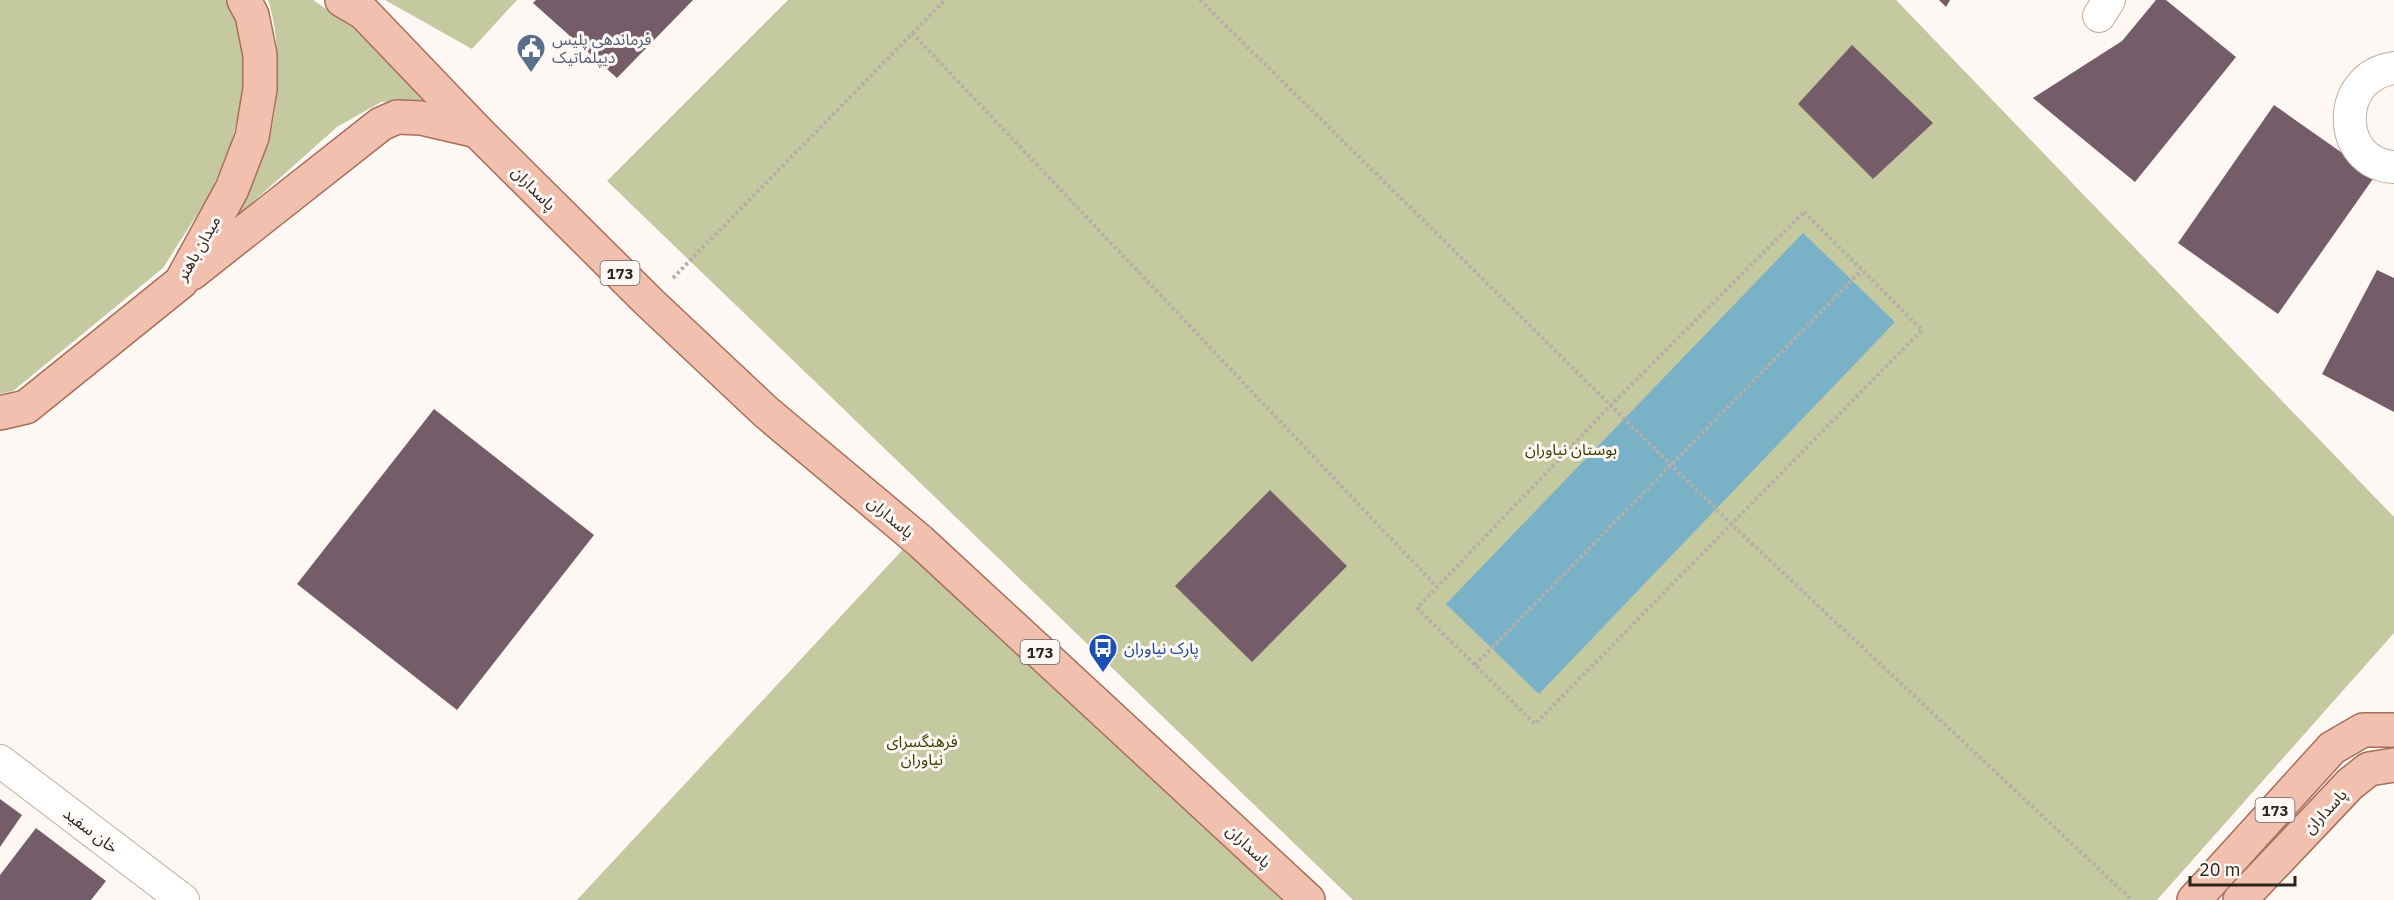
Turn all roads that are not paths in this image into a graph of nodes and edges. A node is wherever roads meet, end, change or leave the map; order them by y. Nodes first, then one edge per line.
1 (244, 0) edge
2 (342, 0) edge
3 (2394, 69) edge
4 (477, 131) junction
5 (2394, 167) edge
6 (181, 282) junction
7 (13, 410) edge
8 (0, 429) edge
9 (2394, 730) edge
10 (0, 760) edge
11 (2394, 765) edge
12 (183, 900) edge
13 (1308, 900) edge
14 (2194, 900) edge
15 (2240, 900) edge

1 - 6 main road, میدان باهنر
2 - 4 main road, پاسداران / 173
3 - 5 street
4 - 6 main road
4 - 13 main road, پاسداران / 173
6 - 7 main road, میدان باهنر
7 - 8 main road, میدان باهنر
9 - 14 main road, 173
10 - 12 street, خان سفید
11 - 15 main road, پاسداران / 173

